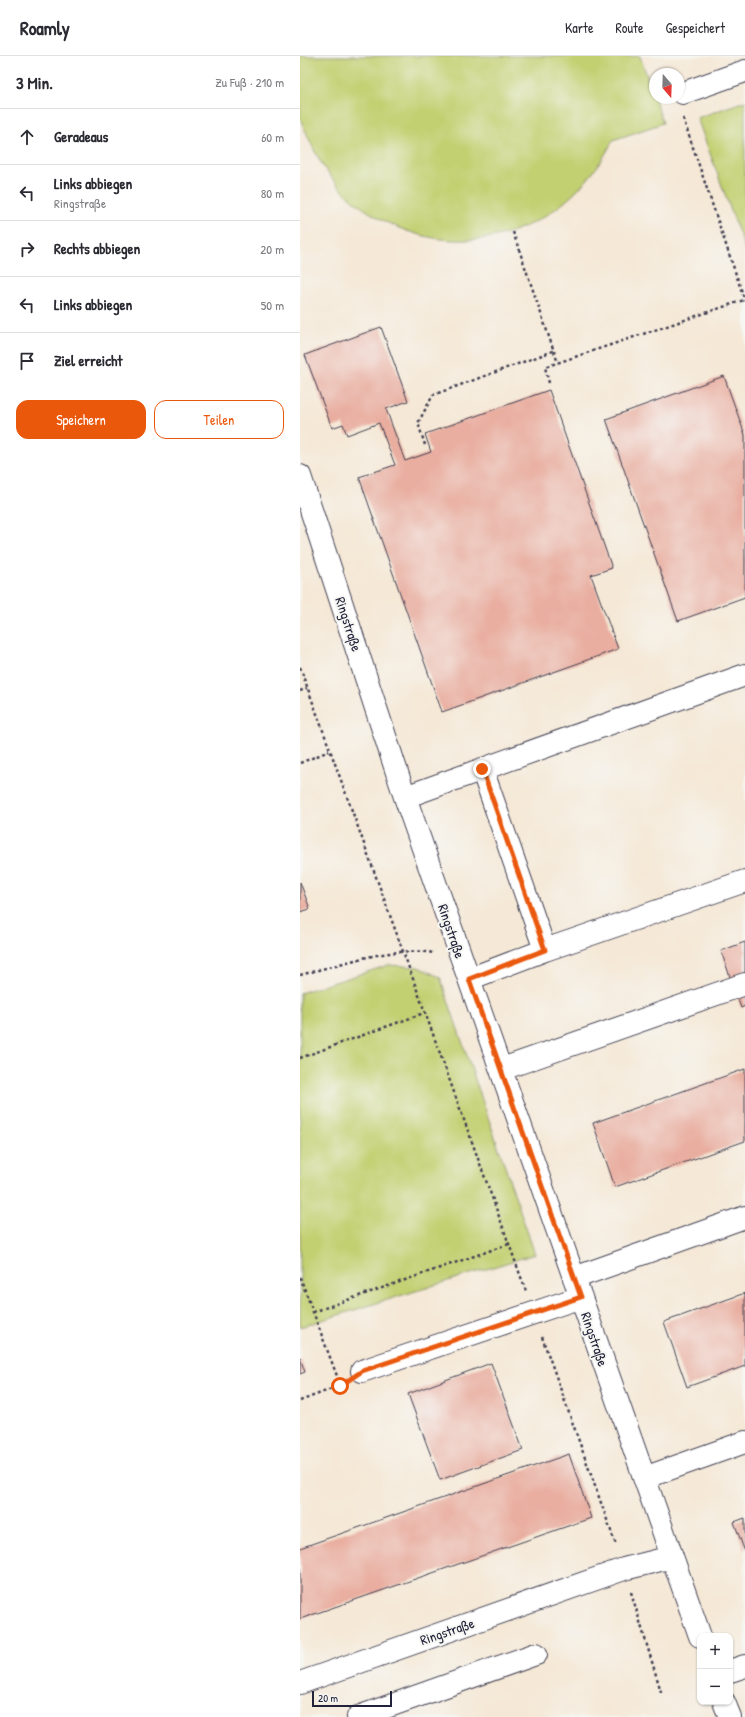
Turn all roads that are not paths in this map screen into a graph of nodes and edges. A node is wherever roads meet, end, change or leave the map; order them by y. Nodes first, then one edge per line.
1 (745, 71) edge
2 (685, 92) edge
3 (300, 476) edge
4 (745, 674) edge
5 (482, 769) junction
6 (405, 797) junction
7 (745, 881) edge
8 (545, 950) junction
9 (469, 979) junction
10 (745, 984) edge
11 (502, 1069) junction
12 (745, 1217) edge
13 (577, 1287) junction
14 (362, 1371) road end
15 (745, 1442) edge
16 (644, 1478) junction
17 (672, 1557) junction
18 (699, 1633) edge
19 (536, 1654) dead end
20 (745, 1666) edge
21 (733, 1670) edge
22 (300, 1683) edge
23 (725, 1705) edge
24 (358, 1717) edge
25 (730, 1717) edge

1 - 2 lane
3 - 6 lane, Ringstraße
4 - 5 lane
5 - 6 lane
5 - 8 lane
6 - 9 lane, Ringstraße
7 - 8 lane
8 - 9 lane
9 - 11 lane, Ringstraße
10 - 11 lane
11 - 13 lane, Ringstraße
12 - 13 lane
13 - 14 lane
13 - 16 lane, Ringstraße
15 - 16 lane
16 - 17 lane, Ringstraße
17 - 18 lane
17 - 22 lane, Ringstraße
19 - 24 lane
20 - 21 lane
23 - 25 lane

